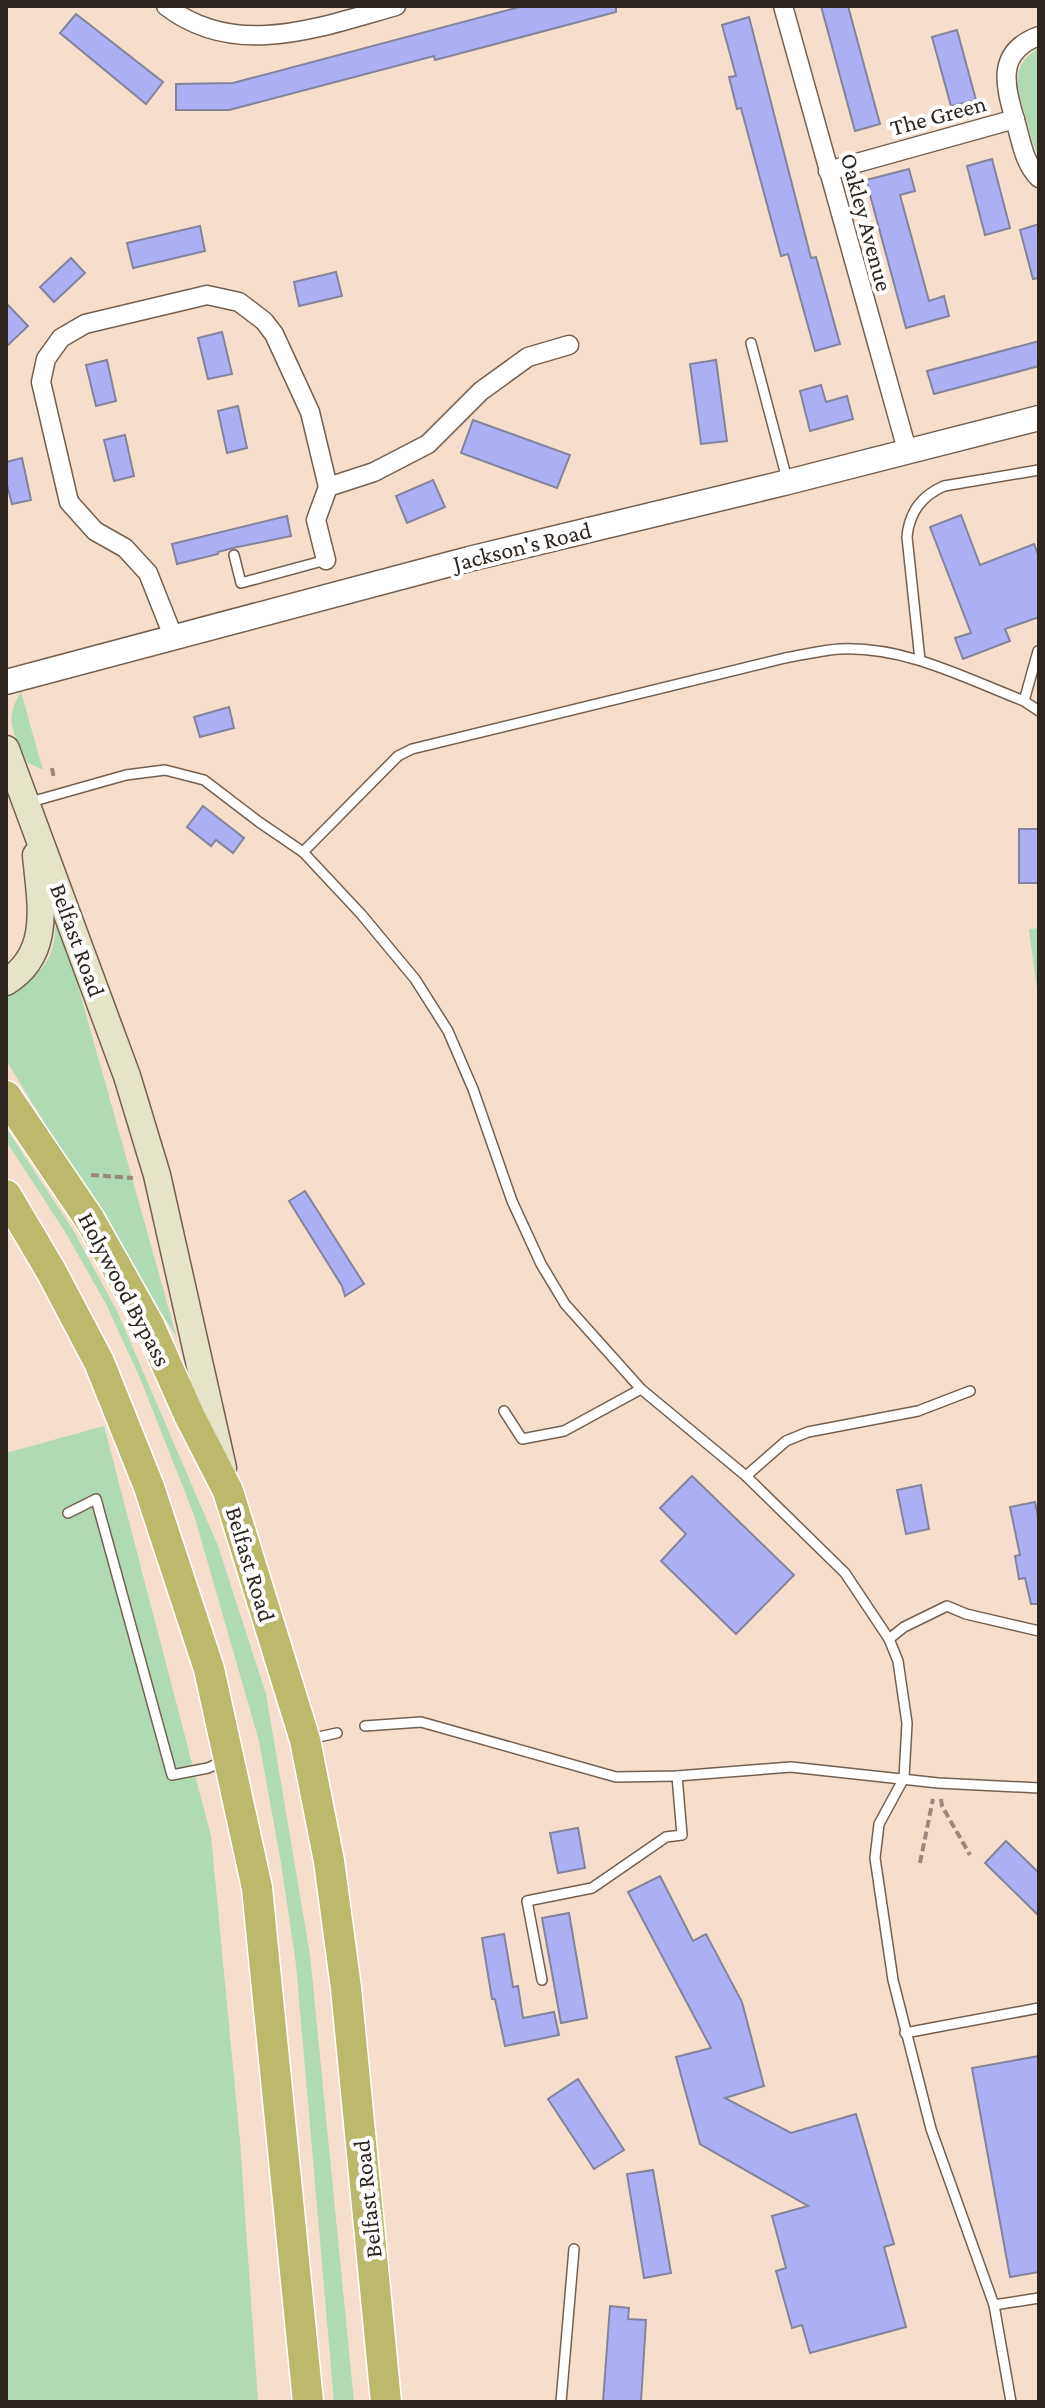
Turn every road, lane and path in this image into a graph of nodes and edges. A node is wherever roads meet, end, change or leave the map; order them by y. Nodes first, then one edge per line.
1 (166, 6) edge
2 (396, 6) edge
3 (783, 6) edge
4 (1039, 36) edge
5 (1015, 119) junction
6 (828, 171) junction
7 (1039, 178) edge
8 (751, 343) dead end
9 (569, 345) dead end
10 (1039, 418) edge
11 (907, 450) junction
12 (1039, 470) edge
13 (788, 482) junction
14 (328, 487) junction
15 (234, 555) dead end
16 (326, 560) joint
17 (173, 636) junction
18 (1038, 651) edge
19 (920, 660) junction
20 (6, 682) edge
21 (1024, 701) junction
22 (1039, 711) edge
23 (6, 749) edge
24 (30, 808) junction
25 (303, 852) junction
26 (6, 982) edge
27 (6, 1096) edge
28 (157, 1175) junction
29 (66, 1183) junction
30 (6, 1195) edge
31 (641, 1389) junction
32 (970, 1391) dead end
33 (504, 1411) dead end
34 (746, 1476) junction
35 (228, 1491) junction
36 (68, 1513) dead end
37 (1039, 1631) edge
38 (889, 1639) junction
39 (365, 1726) dead end
40 (337, 1733) dead end
41 (305, 1740) junction
42 (229, 1759) junction
43 (677, 1776) junction
44 (904, 1778) junction
45 (938, 1783) junction
46 (1039, 1788) edge
47 (970, 1855) dead end
48 (920, 1863) dead end
49 (542, 1980) dead end
50 (1039, 2008) edge
51 (905, 2033) junction
52 (574, 2249) dead end
53 (1039, 2298) edge
54 (994, 2305) junction
55 (308, 2402) edge
56 (386, 2402) edge
57 (561, 2402) edge
58 (1011, 2402) edge

1 - 2 street
3 - 6 street, Oakley Avenue
4 - 5 street, The Green
5 - 6 street, The Green
5 - 7 street, The Green
6 - 11 street, Oakley Avenue
8 - 13 lane
9 - 14 street
10 - 11 street, Jackson's Road
11 - 13 street, Jackson's Road
12 - 19 lane
13 - 17 street, Jackson's Road
14 - 16 street
14 - 17 street
15 - 16 lane
17 - 20 street, Jackson's Road
18 - 21 lane
19 - 21 lane
19 - 25 lane
21 - 22 lane
23 - 24 main road, Belfast Road
24 - 25 lane
24 - 26 main road
24 - 28 main road, Belfast Road
25 - 31 lane
27 - 29 highway, Holywood Bypass
28 - 29 path
28 - 35 main road, Belfast Road
29 - 35 highway, Holywood Bypass
30 - 42 highway
31 - 33 lane
31 - 34 lane
32 - 34 lane
34 - 38 lane
35 - 41 highway, Belfast Road
36 - 42 lane
37 - 38 lane
38 - 44 lane
39 - 43 lane
40 - 41 lane
41 - 56 highway, Belfast Road
42 - 55 highway
43 - 44 lane
43 - 49 lane
44 - 45 lane
44 - 51 lane
45 - 46 lane
45 - 47 path
45 - 48 path
50 - 51 lane
51 - 54 lane
52 - 57 lane
53 - 54 lane
54 - 58 lane

